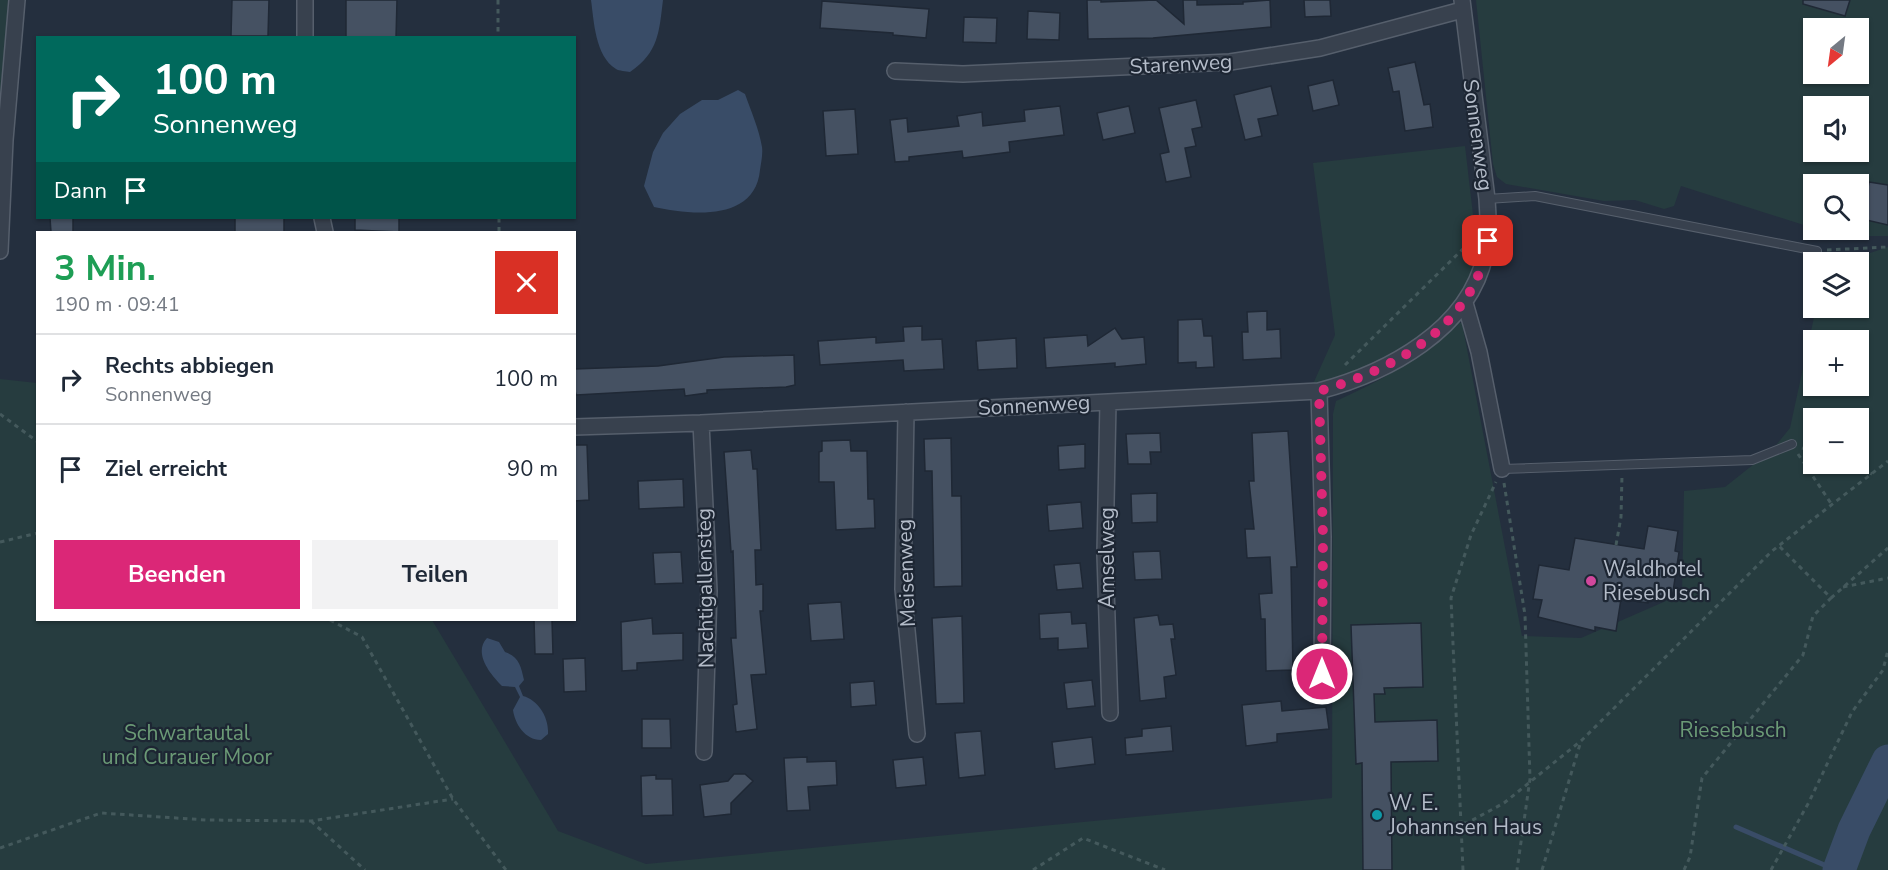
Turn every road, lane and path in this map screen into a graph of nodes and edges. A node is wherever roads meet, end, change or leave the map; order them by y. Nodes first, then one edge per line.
1 (16, 0) edge
2 (305, 0) edge
3 (498, 0) edge
4 (1462, 5) edge
5 (305, 36) edge
6 (498, 36) edge
7 (895, 71) dead end
8 (1487, 200) junction
9 (1489, 228) junction
10 (1888, 246) edge
11 (0, 251) edge
12 (1817, 251) joint
13 (1465, 303) junction
14 (1344, 366) dead end
15 (1319, 391) junction
16 (1108, 402) junction
17 (906, 412) junction
18 (0, 414) edge
19 (701, 423) junction
20 (576, 427) edge
21 (36, 441) edge
22 (1792, 444) joint
23 (1888, 461) edge
24 (1622, 465) junction
25 (1502, 469) junction
26 (1869, 473) edge
27 (1872, 474) junction
28 (1832, 505) junction
29 (36, 533) edge
30 (0, 542) edge
31 (1616, 545) dead end
32 (1779, 546) junction
33 (1888, 548) edge
34 (1888, 578) edge
35 (1842, 587) junction
36 (1831, 598) junction
37 (332, 621) edge
38 (1888, 650) edge
39 (1322, 674) dead end
40 (1110, 713) dead end
41 (917, 734) dead end
42 (1582, 740) junction
43 (704, 752) dead end
44 (1530, 779) junction
45 (453, 800) junction
46 (311, 821) junction
47 (1437, 823) dead end
48 (1461, 823) junction
49 (0, 848) edge
50 (365, 870) edge
51 (506, 870) edge
52 (1033, 870) edge
53 (1165, 870) edge
54 (1463, 870) edge
55 (1517, 870) edge
56 (1542, 870) edge
57 (1684, 870) edge
58 (1771, 870) edge

1 - 11 street
2 - 5 street
3 - 6 path
4 - 7 street, Starenweg
4 - 8 street, Sonnenweg
8 - 9 street, Sonnenweg
8 - 12 lane
9 - 13 street, Sonnenweg
9 - 14 path
10 - 12 path
13 - 15 street, Sonnenweg
13 - 25 street
15 - 16 street, Sonnenweg
15 - 39 street
16 - 17 street, Sonnenweg
16 - 40 street, Amselweg
17 - 19 street, Sonnenweg
17 - 41 street, Meisenweg
18 - 21 path
19 - 20 street, Sonnenweg
19 - 43 street, Nachtigallensteg
22 - 24 lane
22 - 28 path
23 - 27 path
24 - 25 lane
24 - 31 path
25 - 44 path
25 - 48 path
26 - 27 path
27 - 28 path
28 - 32 path
29 - 30 path
32 - 36 path
32 - 42 path
33 - 35 path
34 - 35 path
35 - 36 path
36 - 57 path
37 - 45 path
38 - 58 path
42 - 44 path
42 - 56 path
44 - 48 path
44 - 55 path
45 - 46 path
45 - 51 path
46 - 49 path
46 - 50 path
47 - 48 path
48 - 54 path
52 - 53 path

